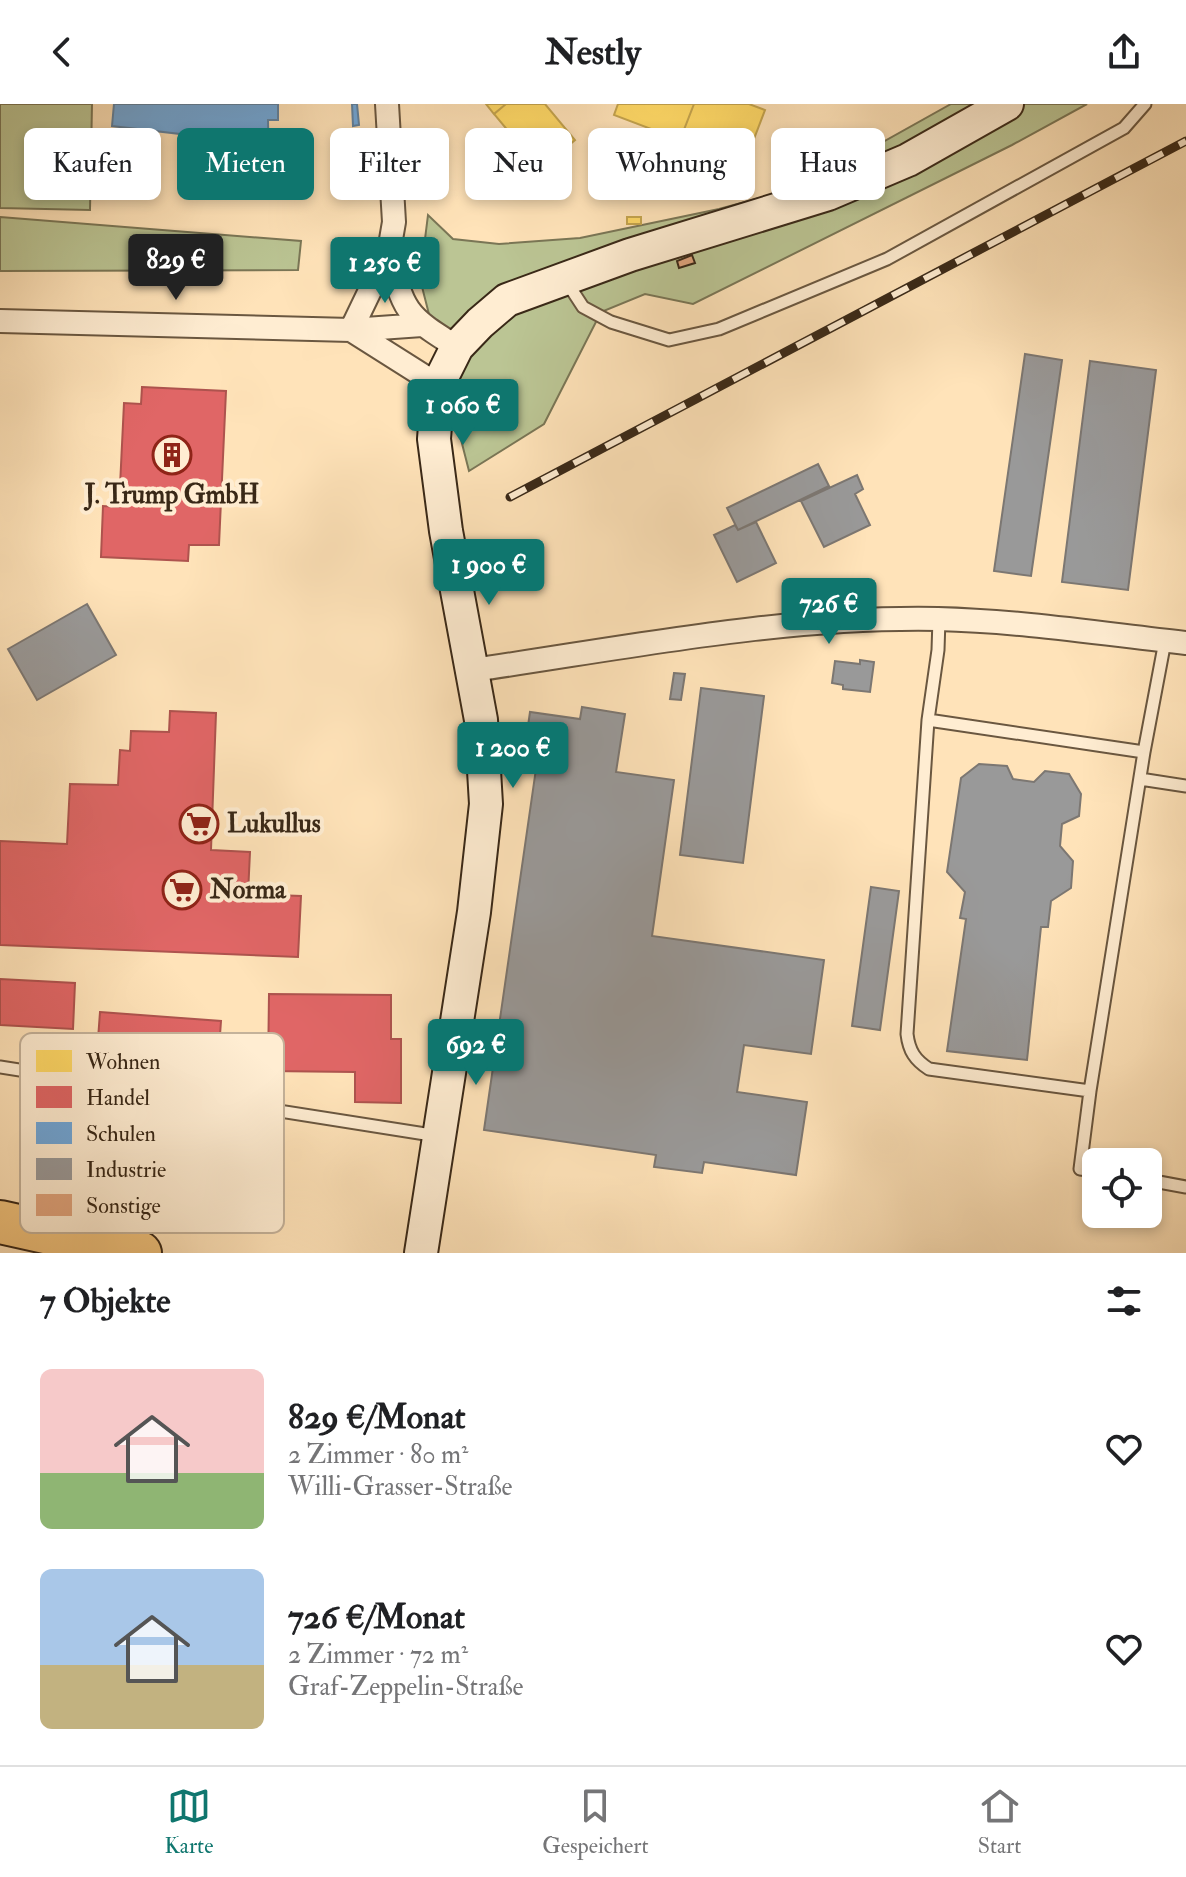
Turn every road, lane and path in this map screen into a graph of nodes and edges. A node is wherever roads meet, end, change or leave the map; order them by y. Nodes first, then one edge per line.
1 (387, 104) edge
2 (1007, 104) edge
3 (1145, 104) edge
4 (389, 251) junction
5 (564, 277) junction
6 (0, 321) edge
7 (422, 325) junction
8 (351, 330) junction
9 (457, 347) junction
10 (438, 385) junction
11 (939, 619) junction
12 (1176, 642) edge
13 (473, 670) junction
14 (928, 720) junction
15 (1144, 752) junction
16 (1140, 779) junction
17 (1186, 786) edge
18 (0, 1067) edge
19 (20, 1070) edge
20 (1090, 1091) junction
21 (284, 1112) edge
22 (440, 1136) junction
23 (1083, 1148) edge
24 (1162, 1183) edge
25 (1186, 1187) edge
26 (0, 1222) edge
27 (20, 1226) edge
28 (50, 1233) edge
29 (140, 1253) edge
30 (421, 1253) edge

1 - 4 street
2 - 5 street
3 - 5 lane
4 - 7 street
4 - 8 street
5 - 9 street
6 - 8 street
7 - 8 street
7 - 9 street
8 - 10 street
9 - 10 street
10 - 13 street
11 - 12 street
11 - 13 street
11 - 14 lane
12 - 15 lane
13 - 22 street
14 - 15 lane
14 - 20 lane
15 - 16 lane
16 - 17 lane
16 - 20 lane
18 - 19 lane
20 - 23 lane
21 - 22 lane
22 - 30 street
24 - 25 lane
26 - 27 highway
28 - 29 highway

